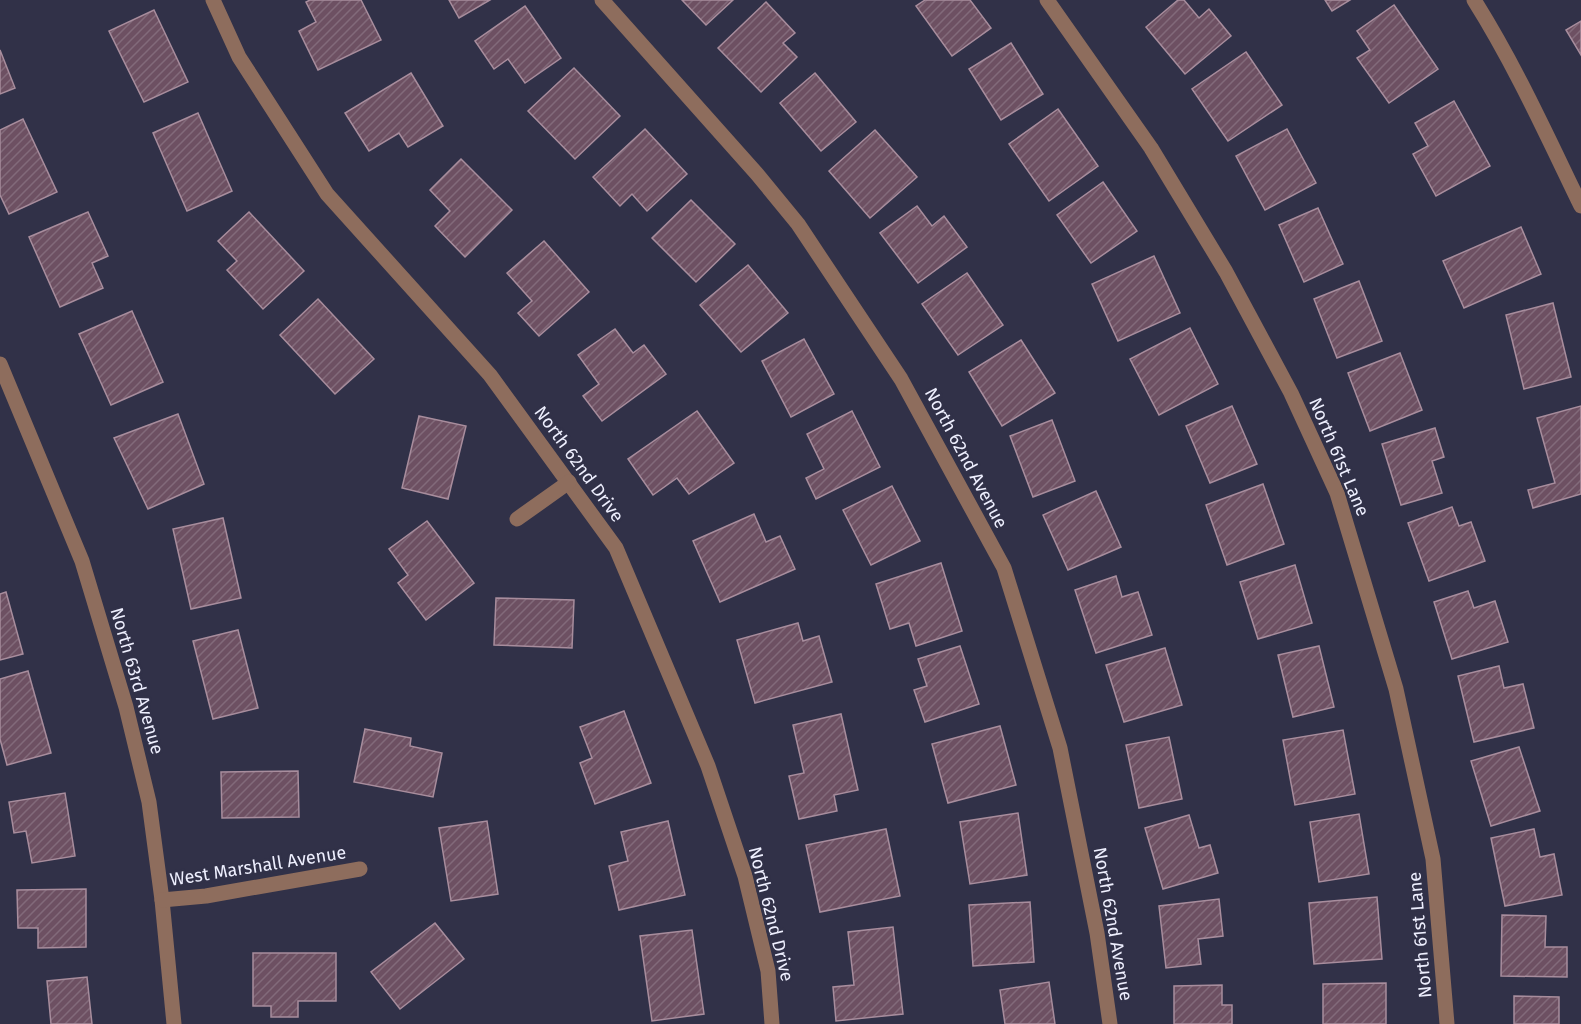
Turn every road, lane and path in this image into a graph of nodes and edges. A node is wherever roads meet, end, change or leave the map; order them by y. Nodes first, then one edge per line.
1 (213, 0) edge
2 (602, 0) edge
3 (1047, 0) edge
4 (1474, 0) edge
5 (1581, 206) edge
6 (0, 364) edge
7 (569, 482) junction
8 (517, 519) dead end
9 (360, 869) dead end
10 (162, 900) junction
11 (174, 1024) edge
12 (772, 1024) edge
13 (1110, 1024) edge
14 (1447, 1024) edge

1 - 7 street, North 62nd Drive
2 - 13 street, North 62nd Avenue
3 - 14 street, North 61st Lane
4 - 5 street
6 - 10 street, North 63rd Avenue
7 - 8 street
7 - 12 street, North 62nd Drive
9 - 10 street, West Marshall Avenue
10 - 11 street, North 63rd Avenue

